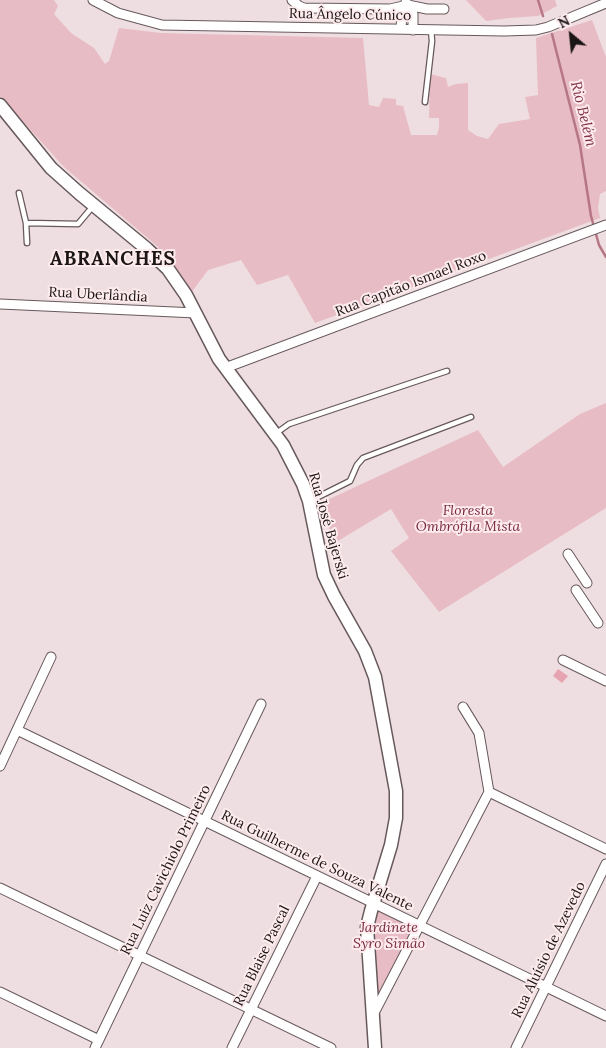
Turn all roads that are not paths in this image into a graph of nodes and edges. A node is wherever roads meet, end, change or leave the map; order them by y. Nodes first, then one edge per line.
1 (93, 0) edge
2 (292, 0) edge
3 (406, 2) edge
4 (606, 3) edge
5 (444, 9) dead end
6 (401, 29) junction
7 (413, 30) junction
8 (431, 30) junction
9 (425, 102) dead end
10 (0, 105) edge
11 (19, 194) dead end
12 (90, 209) junction
13 (26, 222) junction
14 (598, 228) edge
15 (27, 243) dead end
16 (0, 304) edge
17 (196, 313) junction
18 (225, 368) junction
19 (447, 371) dead end
20 (471, 417) dead end
21 (275, 434) junction
22 (309, 501) junction
23 (568, 554) dead end
24 (587, 584) dead end
25 (576, 590) dead end
26 (598, 623) dead end
27 (51, 658) dead end
28 (563, 660) dead end
29 (606, 681) edge
30 (261, 704) dead end
31 (463, 708) dead end
32 (17, 730) junction
33 (0, 766) edge
34 (490, 792) junction
35 (204, 821) junction
36 (606, 849) edge
37 (606, 864) edge
38 (317, 876) junction
39 (0, 888) edge
40 (373, 903) junction
41 (420, 926) junction
42 (140, 956) junction
43 (546, 987) junction
44 (0, 992) edge
45 (251, 1010) junction
46 (373, 1015) junction
47 (606, 1016) edge
48 (97, 1044) edge
49 (232, 1048) edge
50 (331, 1048) edge
51 (374, 1048) edge
52 (516, 1048) edge

1 - 6 street, Rua Ângelo Cúnico
2 - 3 street
3 - 5 street
3 - 6 street
3 - 7 street
4 - 8 street, Rua Ângelo Cúnico
6 - 7 street, Rua Ângelo Cúnico
7 - 8 street, Rua Ângelo Cúnico
8 - 9 lane
10 - 12 main road, Rua José Bajerski
11 - 13 lane
12 - 13 lane
12 - 17 main road, Rua José Bajerski
13 - 15 lane
14 - 18 street, Rua Capitão Ismael Roxo
16 - 17 street, Rua Uberlândia
17 - 18 main road, Rua José Bajerski
18 - 21 main road, Rua José Bajerski
19 - 21 lane
20 - 22 lane
21 - 22 main road, Rua José Bajerski
22 - 40 main road, Rua José Bajerski
23 - 24 street
25 - 26 street
27 - 32 street
28 - 29 street
30 - 35 street, Rua Luiz Cavichiolo Primeiro
31 - 34 street
32 - 33 street
32 - 35 street, Rua Guilherme de Souza Valente
34 - 36 street
34 - 41 street
35 - 38 street, Rua Guilherme de Souza Valente
35 - 42 street, Rua Luiz Cavichiolo Primeiro
37 - 43 street, Rua Aluísio de Azevedo
38 - 40 street, Rua Guilherme de Souza Valente
38 - 45 street, Rua Blaise Pascal
39 - 42 street
40 - 41 street, Rua Guilherme de Souza Valente
40 - 46 main road, Rua José Bajerski
41 - 43 street, Rua Guilherme de Souza Valente
41 - 46 street
42 - 45 street
42 - 48 street, Rua Luiz Cavichiolo Primeiro
43 - 47 street, Rua Guilherme de Souza Valente
43 - 52 street, Rua Aluísio de Azevedo
44 - 48 street
45 - 49 street, Rua Blaise Pascal
45 - 50 street
46 - 51 main road, Rua José Bajerski

